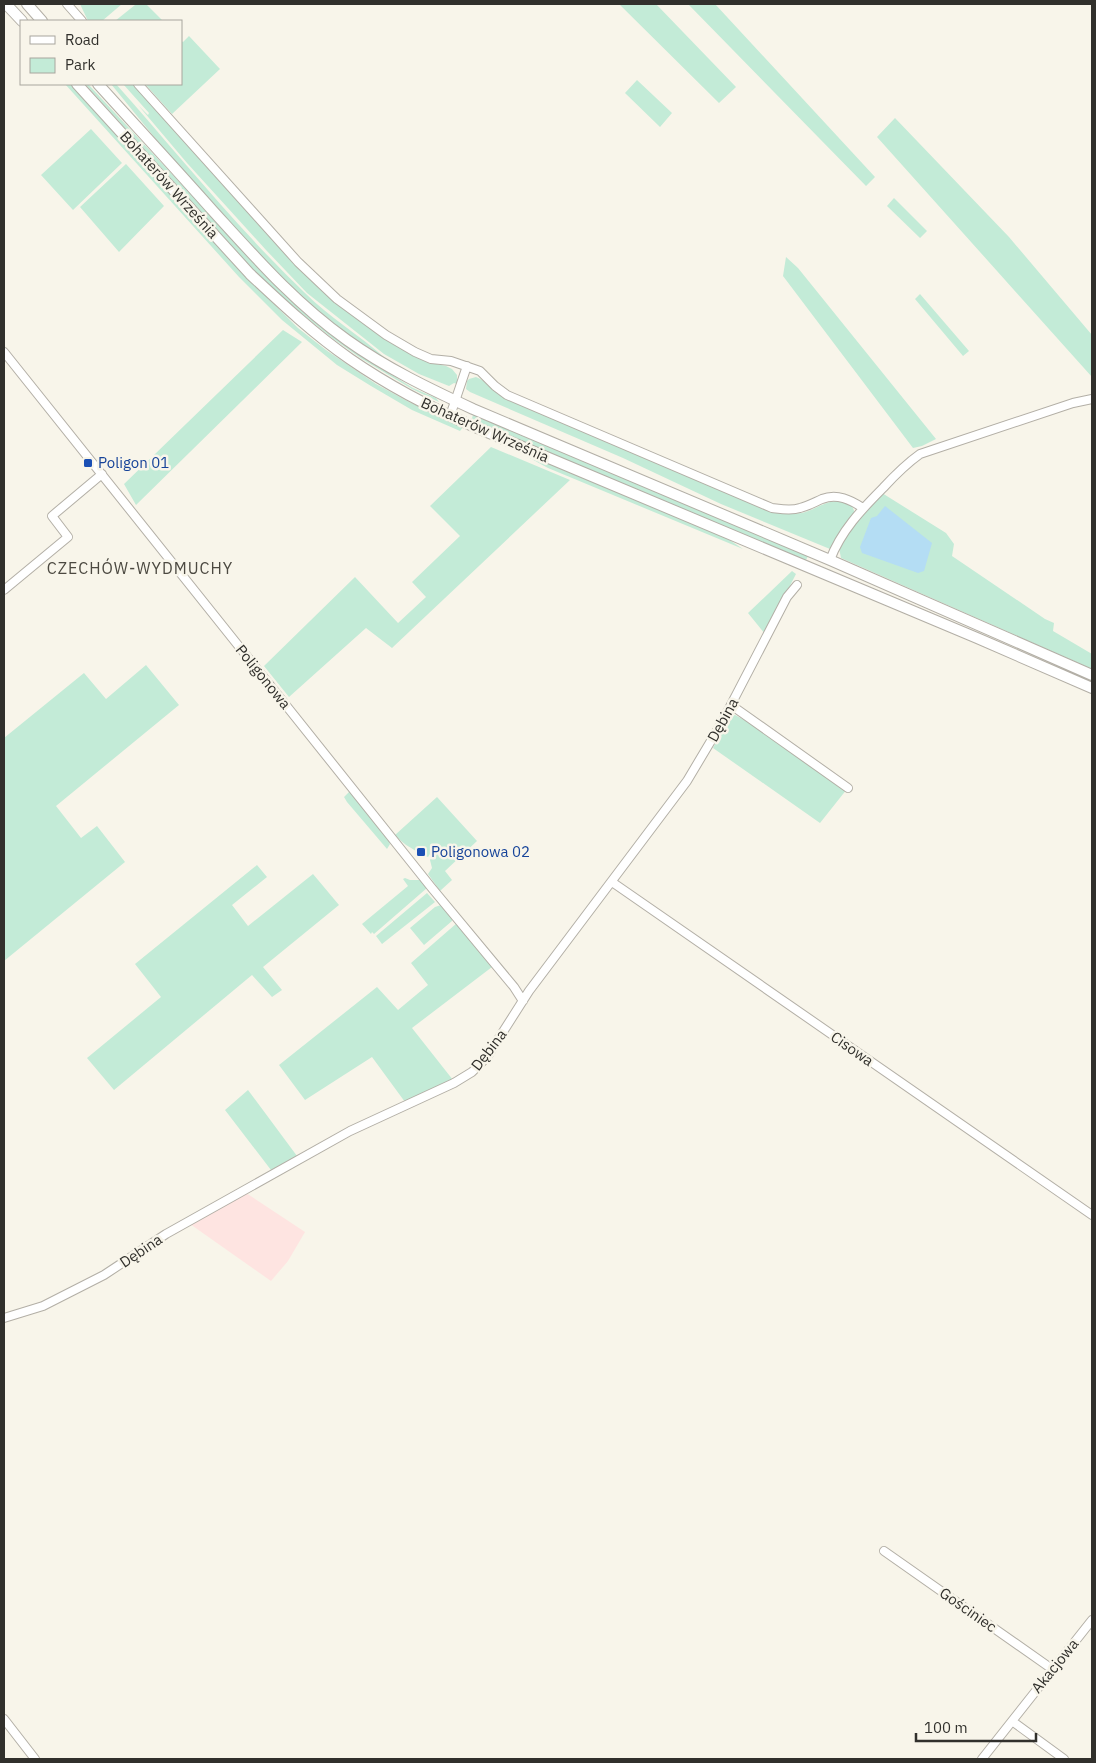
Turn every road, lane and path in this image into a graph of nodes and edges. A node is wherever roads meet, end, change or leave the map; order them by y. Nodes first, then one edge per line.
1 (6, 4) edge
2 (27, 4) edge
3 (67, 4) edge
4 (21, 20) edge
5 (41, 20) edge
6 (81, 20) edge
7 (78, 85) edge
8 (99, 85) edge
9 (139, 85) edge
10 (4, 352) edge
11 (467, 366) junction
12 (1092, 399) edge
13 (456, 401) junction
14 (450, 416) junction
15 (102, 474) junction
16 (863, 508) junction
17 (830, 560) junction
18 (797, 585) dead end
19 (4, 590) edge
20 (1092, 675) edge
21 (1092, 688) edge
22 (731, 705) junction
23 (848, 788) dead end
24 (612, 882) junction
25 (516, 989) junction
26 (528, 991) junction
27 (523, 1001) junction
28 (1092, 1215) edge
29 (4, 1318) edge
30 (884, 1551) dead end
31 (1092, 1620) edge
32 (1052, 1668) junction
33 (4, 1719) edge
34 (1012, 1721) junction
35 (8, 1731) edge
36 (35, 1759) edge
37 (982, 1759) edge
38 (1064, 1759) edge

1 - 4 main road
2 - 5 main road
3 - 6 street
7 - 14 main road, Bohaterów Września
8 - 13 main road, Bohaterów Września
9 - 11 street
10 - 15 street, Poligonowa
11 - 13 street
11 - 16 street
12 - 16 street
13 - 14 street
13 - 17 main road, Bohaterów Września
14 - 21 main road, Bohaterów Września
15 - 19 street
15 - 25 street, Poligonowa
16 - 17 street
17 - 20 main road, Bohaterów Września
18 - 22 street, Dębina
22 - 23 street
22 - 24 street, Dębina
24 - 26 street, Dębina
24 - 28 street, Cisowa
25 - 26 street
25 - 27 street, Poligonowa
26 - 27 street, Dębina
27 - 29 street, Dębina
30 - 32 street, Gościniec
31 - 32 street, Akacjowa
32 - 34 street, Akacjowa
33 - 35 street
34 - 37 street, Akacjowa
34 - 38 street
35 - 36 street

